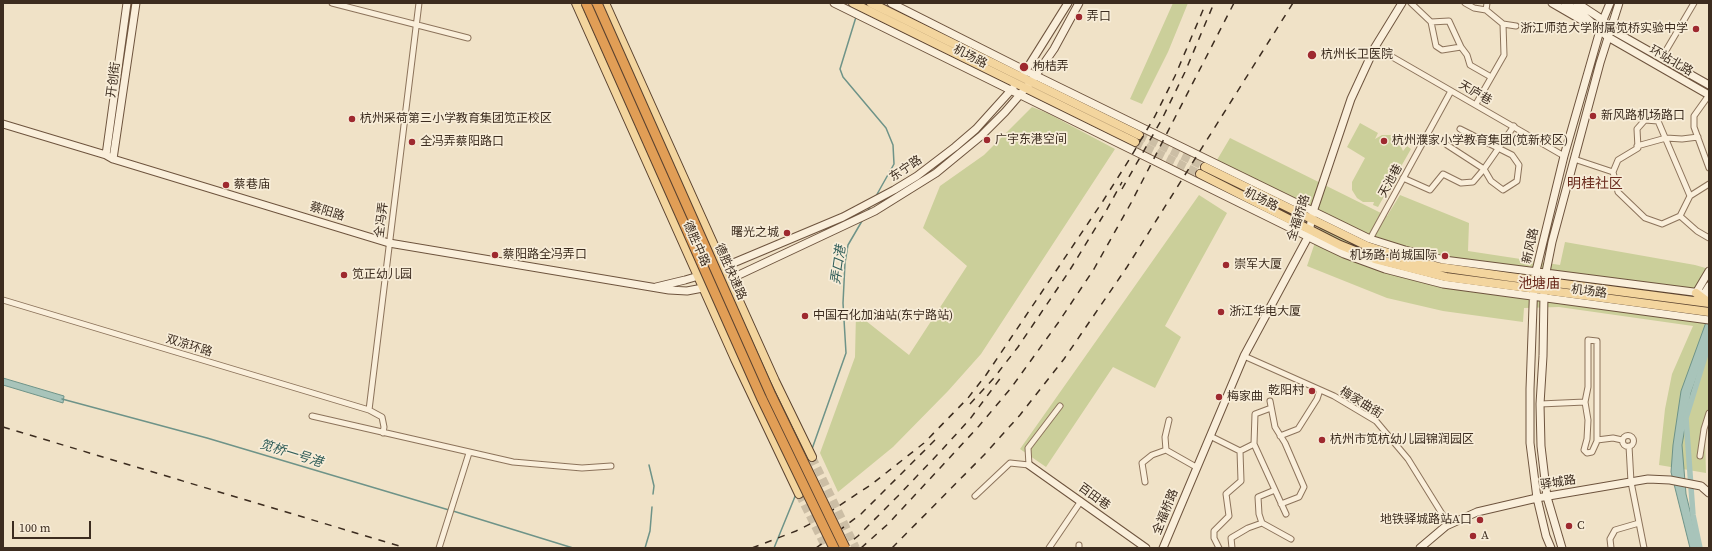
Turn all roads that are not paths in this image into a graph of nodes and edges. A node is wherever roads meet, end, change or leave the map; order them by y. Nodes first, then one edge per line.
1 (126, 3) edge
2 (136, 3) edge
3 (332, 3) edge
4 (419, 3) edge
5 (576, 3) edge
6 (586, 3) edge
7 (597, 3) edge
8 (605, 3) edge
9 (834, 3) edge
10 (853, 3) edge
11 (890, 3) edge
12 (1068, 3) edge
13 (1079, 3) edge
14 (1402, 3) edge
15 (1465, 3) edge
16 (1487, 3) edge
17 (1552, 3) edge
18 (1566, 3) edge
19 (1577, 3) edge
20 (1586, 3) edge
21 (1610, 3) edge
22 (1619, 3) edge
23 (1694, 3) edge
24 (1414, 4) edge
25 (869, 9) edge
26 (1486, 10) junction
27 (1603, 20) junction
28 (1430, 22) junction
29 (1503, 24) junction
30 (417, 26) junction
31 (1516, 26) dead end
32 (1610, 29) junction
33 (1600, 31) junction
34 (1608, 37) junction
35 (468, 38) dead end
36 (929, 45) junction
37 (1375, 47) junction
38 (1461, 47) junction
39 (1661, 59) junction
40 (1021, 77) junction
41 (1491, 77) junction
42 (1031, 82) junction
43 (1709, 85) edge
44 (1011, 91) junction
45 (1451, 91) junction
46 (1020, 95) junction
47 (1709, 95) edge
48 (1476, 104) junction
49 (3, 124) edge
50 (1514, 126) junction
51 (1460, 129) dead end
52 (1139, 135) tunnel mouth
53 (1698, 137) junction
54 (1666, 138) junction
55 (1135, 142) tunnel mouth
56 (1447, 145) dead end
57 (1638, 146) junction
58 (1498, 149) junction
59 (106, 155) junction
60 (1564, 156) junction
61 (113, 159) junction
62 (1574, 159) junction
63 (1709, 168) edge
64 (1484, 169) junction
65 (1613, 172) junction
66 (1404, 178) junction
67 (1709, 184) edge
68 (1690, 196) junction
69 (1312, 216) junction
70 (1680, 216) junction
71 (1309, 233) junction
72 (1709, 238) edge
73 (1370, 239) junction
74 (389, 243) junction
75 (724, 267) junction
76 (1709, 271) edge
77 (698, 276) junction
78 (1535, 276) junction
79 (1545, 277) junction
80 (730, 280) junction
81 (1709, 286) edge
82 (652, 288) junction
83 (703, 289) junction
84 (1533, 292) junction
85 (1544, 294) junction
86 (1703, 294) edge
87 (3, 300) edge
88 (1709, 303) edge
89 (1709, 312) edge
90 (1709, 320) edge
91 (1244, 356) junction
92 (1320, 390) junction
93 (1270, 402) dead end
94 (1585, 402) junction
95 (1540, 404) junction
96 (1060, 406) dead end
97 (1271, 408) junction
98 (369, 410) junction
99 (1709, 413) edge
100 (312, 416) dead end
101 (1169, 420) dead end
102 (1707, 424) edge
103 (383, 433) junction
104 (1210, 436) junction
105 (1280, 436) junction
106 (1597, 440) junction
107 (1622, 440) junction
108 (1254, 444) junction
109 (1629, 446) junction
110 (1166, 450) junction
111 (1240, 451) junction
112 (469, 452) junction
113 (1700, 456) dead end
114 (812, 457) tunnel mouth
115 (1030, 465) junction
116 (611, 466) dead end
117 (1196, 466) junction
118 (1145, 482) dead end
119 (1631, 482) junction
120 (797, 490) tunnel mouth
121 (1274, 490) junction
122 (1709, 493) edge
123 (975, 496) dead end
124 (1547, 497) junction
125 (1537, 498) junction
126 (1081, 501) junction
127 (1281, 504) junction
128 (1286, 514) dead end
129 (1262, 523) junction
130 (1638, 523) junction
131 (1449, 525) junction
132 (1291, 539) dead end
133 (439, 548) edge
134 (834, 548) edge
135 (845, 548) edge
136 (1049, 548) edge
137 (1146, 548) edge
138 (1163, 548) edge
139 (1219, 548) edge
140 (1232, 548) edge
141 (1420, 548) edge
142 (1551, 548) edge
143 (1562, 548) edge
144 (1611, 548) edge
145 (1644, 548) edge

1 - 59 main road, 开创街
2 - 61 main road, 开创街
3 - 30 street
4 - 30 street, 全冯弄
5 - 77 main road, 德胜中路
6 - 134 highway, 德胜快速路, bridge
7 - 135 highway, 德胜快速路, bridge
8 - 75 main road, 德胜中路
9 - 25 main road, 机场路
10 - 25 main road, 机场路
11 - 40 main road, 机场路
12 - 40 main road, 东宁路
13 - 42 main road, 东宁路
14 - 37 main road, 全福桥路
15 - 26 street
16 - 26 street
17 - 33 main road
18 - 33 main road, 环站北路
19 - 27 main road, 环站北路
20 - 27 main road
21 - 27 main road, 新风路
22 - 32 main road, 新风路
23 - 39 street
24 - 28 street
25 - 36 main road, 机场路
25 - 40 main road, 机场路
26 - 29 street
27 - 32 main road, 环站北路
27 - 33 main road, 新风路
28 - 38 street
28 - 38 street
29 - 31 street
29 - 41 street
30 - 35 street
30 - 74 street, 全冯弄
32 - 34 main road, 新风路
32 - 39 main road, 环站北路
33 - 34 main road, 环站北路
33 - 60 main road, 新风路
34 - 47 main road, 环站北路
34 - 62 main road, 新风路
36 - 40 main road, 机场路
36 - 44 main road, 机场路
37 - 45 street, 天庐巷
37 - 69 main road, 全福桥路
38 - 41 street
39 - 43 main road, 环站北路
40 - 42 main road, 机场路
40 - 44 main road, 东宁路
41 - 48 street
42 - 46 main road, 东宁路
42 - 52 main road, 机场路
42 - 55 main road, 机场路
42 - 69 main road, 机场路
44 - 46 main road, 机场路
44 - 75 main road, 东宁路
45 - 48 street, 天庐巷
45 - 66 street, 天池巷
46 - 71 main road, 机场路
46 - 80 main road, 东宁路
47 - 53 street
48 - 50 street, 天庐巷
49 - 59 main road, 蔡阳路
50 - 58 street
50 - 60 street, 天庐巷
51 - 58 street
53 - 54 street
53 - 63 street
54 - 57 street
54 - 57 street
54 - 68 street
56 - 64 street
57 - 65 street
58 - 64 street
58 - 64 street
59 - 61 main road, 蔡阳路
60 - 78 main road, 新风路
61 - 74 main road, 蔡阳路
62 - 65 street
62 - 79 main road, 新风路
64 - 66 street
65 - 70 street
66 - 73 street, 天池巷
67 - 68 street
68 - 70 street
69 - 71 main road, 全福桥路
69 - 71 main road, 机场路
69 - 73 main road, 机场路
69 - 78 main road, 机场路
70 - 72 street
71 - 84 main road, 机场路
71 - 91 main road, 全福桥路
73 - 78 main road, 机场路
74 - 82 main road, 蔡阳路
74 - 98 street, 全冯弄
75 - 77 main road, 东宁路
75 - 80 main road, 德胜中路
76 - 86 main road
77 - 82 main road, 东宁路
77 - 83 main road, 德胜中路
78 - 79 main road, 机场路
78 - 84 main road, 新风路
79 - 85 main road, 新风路
79 - 86 main road, 机场路
79 - 88 main road, 机场路
80 - 83 main road, 东宁路
80 - 114 main road, 德胜中路
81 - 86 main road
82 - 83 main road, 蔡阳路
83 - 120 main road, 德胜中路
84 - 85 main road, 机场路
84 - 125 main road, 新风路
85 - 89 main road, 机场路
85 - 90 main road, 机场路
85 - 95 main road, 新风路
86 - 88 main road
87 - 98 street, 双凉环路
91 - 92 street, 梅家曲街
91 - 104 main road, 全福桥路
92 - 105 street
92 - 131 street, 梅家曲街
93 - 97 street
94 - 95 street
94 - 106 street
94 - 106 street
95 - 124 main road, 新风路
96 - 115 street
97 - 105 street
97 - 108 street
98 - 103 street
99 - 102 street
100 - 103 street
101 - 110 street
102 - 113 street
103 - 112 street
104 - 111 street
104 - 117 main road, 全福桥路
105 - 127 street
106 - 107 street
107 - 109 street
107 - 109 street
108 - 111 street
108 - 121 street
109 - 119 street
110 - 117 street
110 - 118 street
111 - 139 street
112 - 116 street
112 - 133 street
115 - 123 street
115 - 126 main road, 百田巷
117 - 138 main road, 全福桥路
119 - 122 main road, 驿城路
119 - 124 main road, 驿城路
119 - 130 street
121 - 127 street
121 - 129 street
124 - 125 main road, 驿城路
124 - 143 main road, 新风路
125 - 131 main road, 驿城路
125 - 142 main road, 新风路
126 - 136 street
126 - 137 main road, 百田巷
127 - 128 street
129 - 132 street
129 - 140 street
130 - 144 street
130 - 145 street
131 - 141 main road, 驿城路

